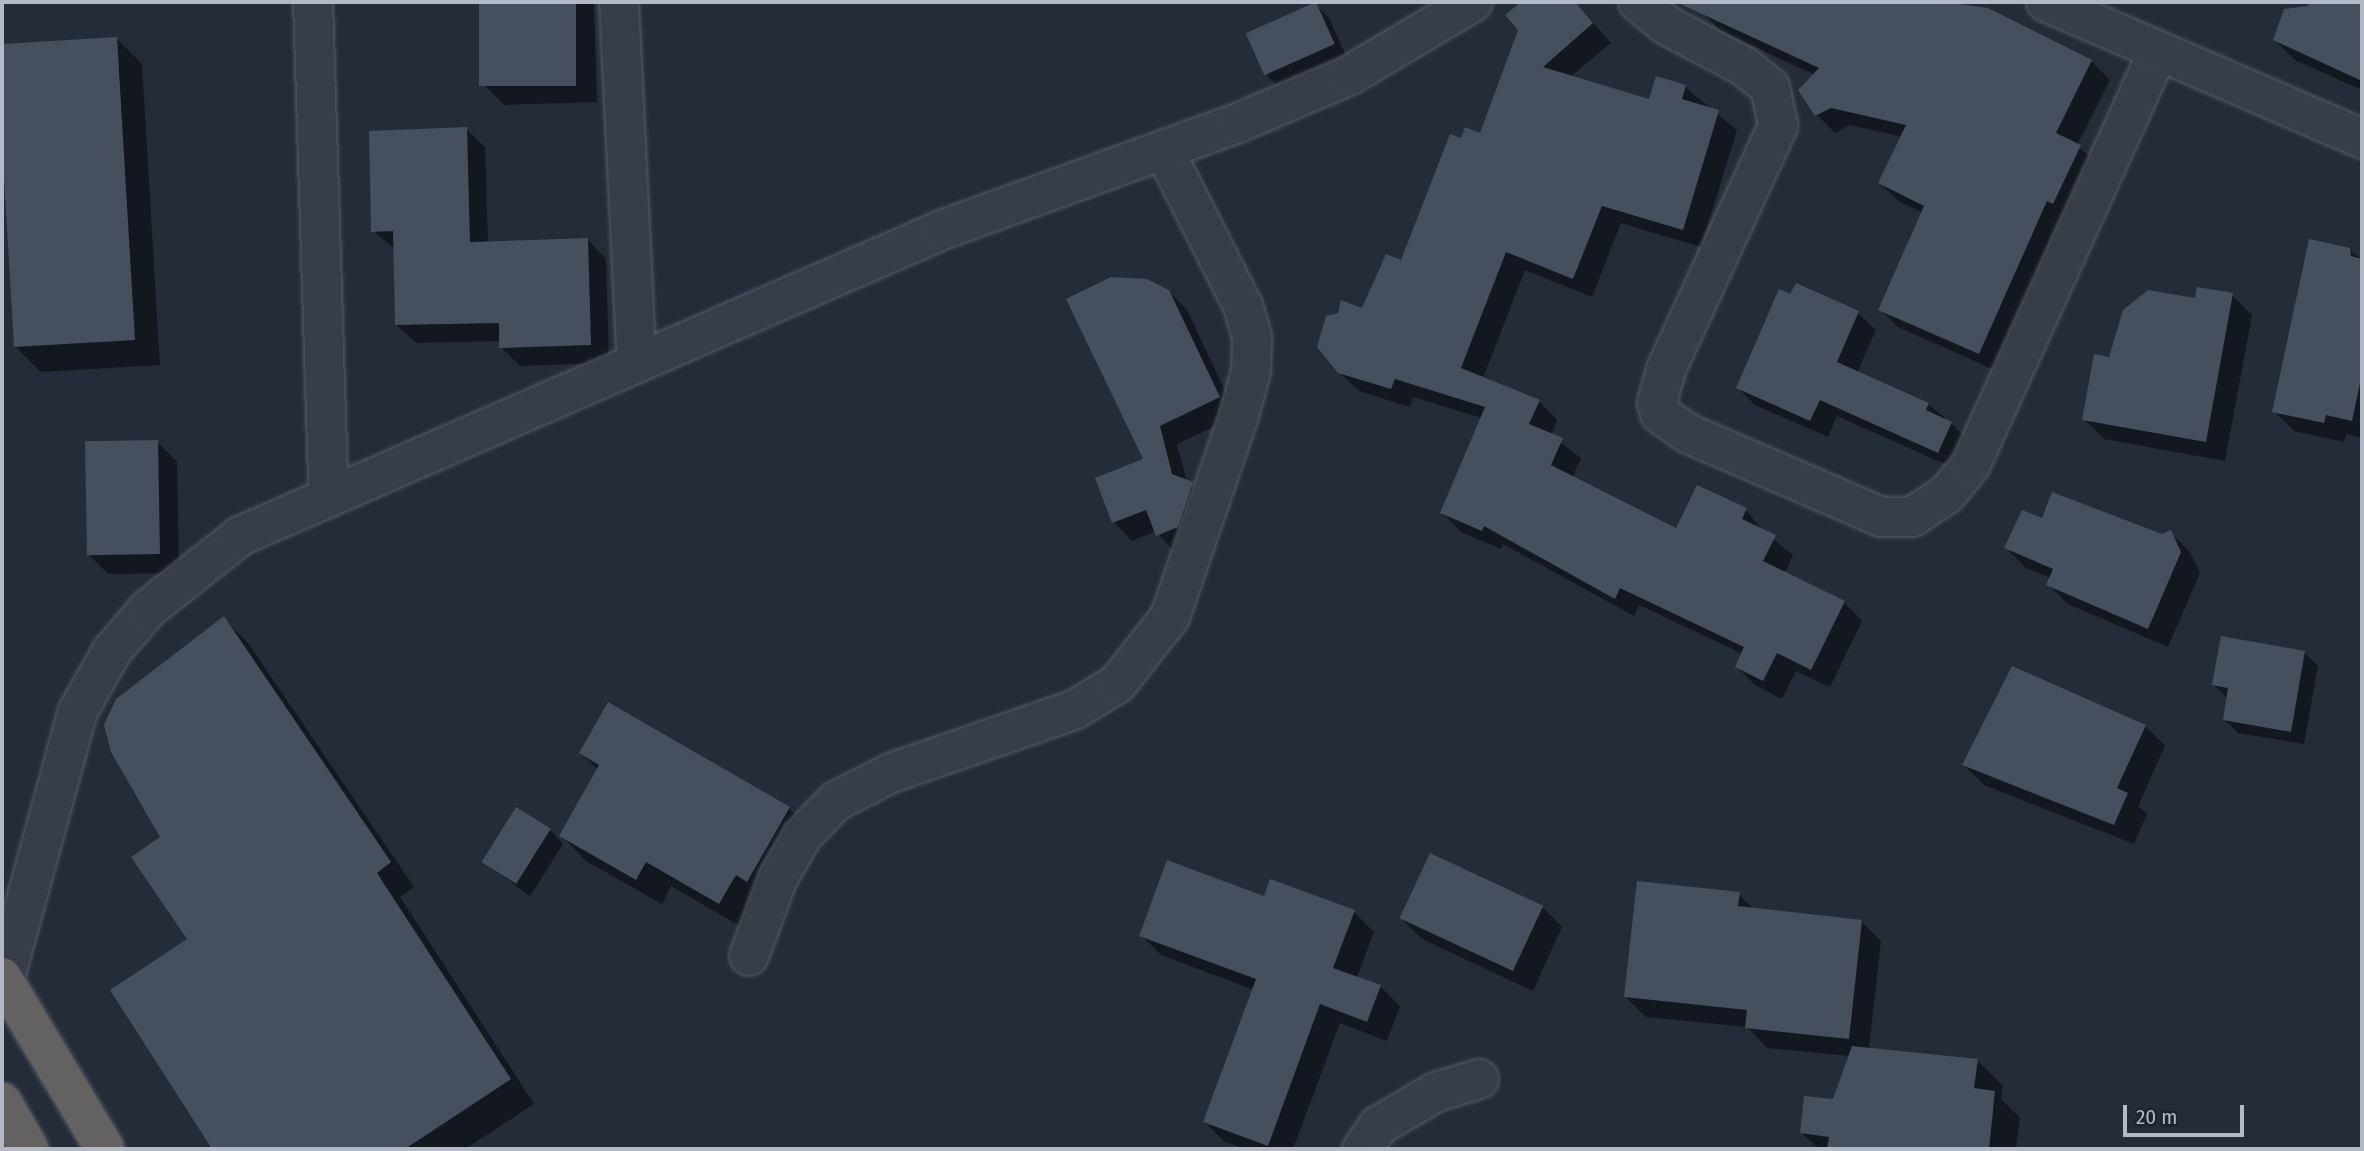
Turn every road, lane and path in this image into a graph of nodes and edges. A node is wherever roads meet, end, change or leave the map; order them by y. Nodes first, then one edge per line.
1 (313, 2) edge
2 (619, 2) edge
3 (1474, 2) edge
4 (1638, 2) edge
5 (2046, 2) edge
6 (2158, 52) junction
7 (2362, 139) edge
8 (1164, 150) junction
9 (637, 364) junction
10 (329, 498) junction
11 (749, 956) dead end
12 (3, 979) edge
13 (1479, 1079) dead end
14 (2, 1102) edge
15 (29, 1149) edge
16 (105, 1149) edge
17 (1362, 1149) edge

1 - 10 street
2 - 9 street
3 - 8 street
4 - 6 street
5 - 6 street
6 - 7 street
8 - 9 street
8 - 11 street
9 - 10 street
10 - 12 street
12 - 16 highway
13 - 17 street
14 - 15 highway

